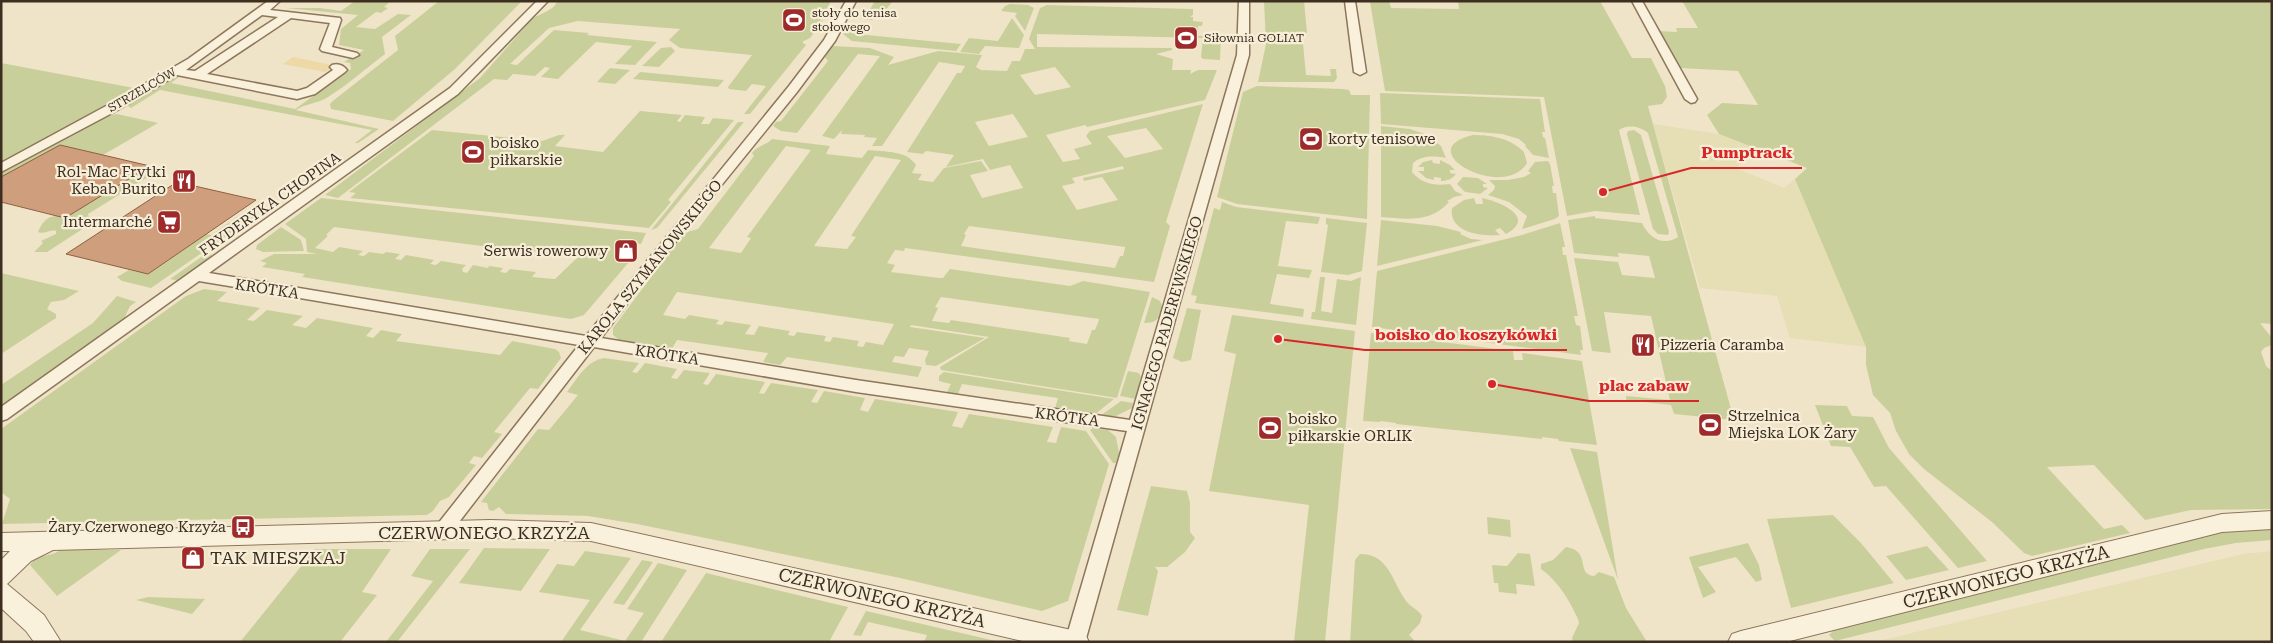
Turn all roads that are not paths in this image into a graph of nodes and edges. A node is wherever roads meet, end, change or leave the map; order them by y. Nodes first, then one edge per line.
1 (275, 1) edge
2 (542, 1) edge
3 (851, 1) edge
4 (1244, 1) edge
5 (1350, 1) edge
6 (1637, 1) edge
7 (260, 12) junction
8 (290, 14) junction
9 (353, 55) dead end
10 (336, 67) dead end
11 (175, 71) junction
12 (1360, 72) dead end
13 (197, 75) junction
14 (1691, 99) dead end
15 (1, 168) edge
16 (197, 276) junction
17 (590, 342) junction
18 (1, 415) edge
19 (1137, 428) junction
20 (2272, 520) edge
21 (443, 530) junction
22 (53, 541) junction
23 (1, 542) edge
24 (1, 576) edge
25 (1, 592) edge
26 (48, 642) edge
27 (1076, 642) edge
28 (1741, 642) edge

1 - 7 street, STRZELCÓW
2 - 16 street, FRYDERYKA CHOPINA
3 - 17 street, KAROLA SZYMANOWSKIEGO
4 - 19 street, IGNACEGO PADEREWSKIEGO
5 - 12 street
6 - 14 street
7 - 8 street
7 - 11 street, STRZELCÓW
8 - 9 street
8 - 13 street
10 - 13 street
11 - 13 street
11 - 15 street, STRZELCÓW
16 - 17 street, KRÓTKA
16 - 18 street, FRYDERYKA CHOPINA
17 - 19 street, KRÓTKA
17 - 21 street, KAROLA SZYMANOWSKIEGO
19 - 27 street, IGNACEGO PADEREWSKIEGO
20 - 28 street, CZERWONEGO KRZYŻA
21 - 22 street, CZERWONEGO KRZYŻA
21 - 27 street, CZERWONEGO KRZYŻA
22 - 23 street, CZERWONEGO KRZYŻA
22 - 24 street
25 - 26 street

